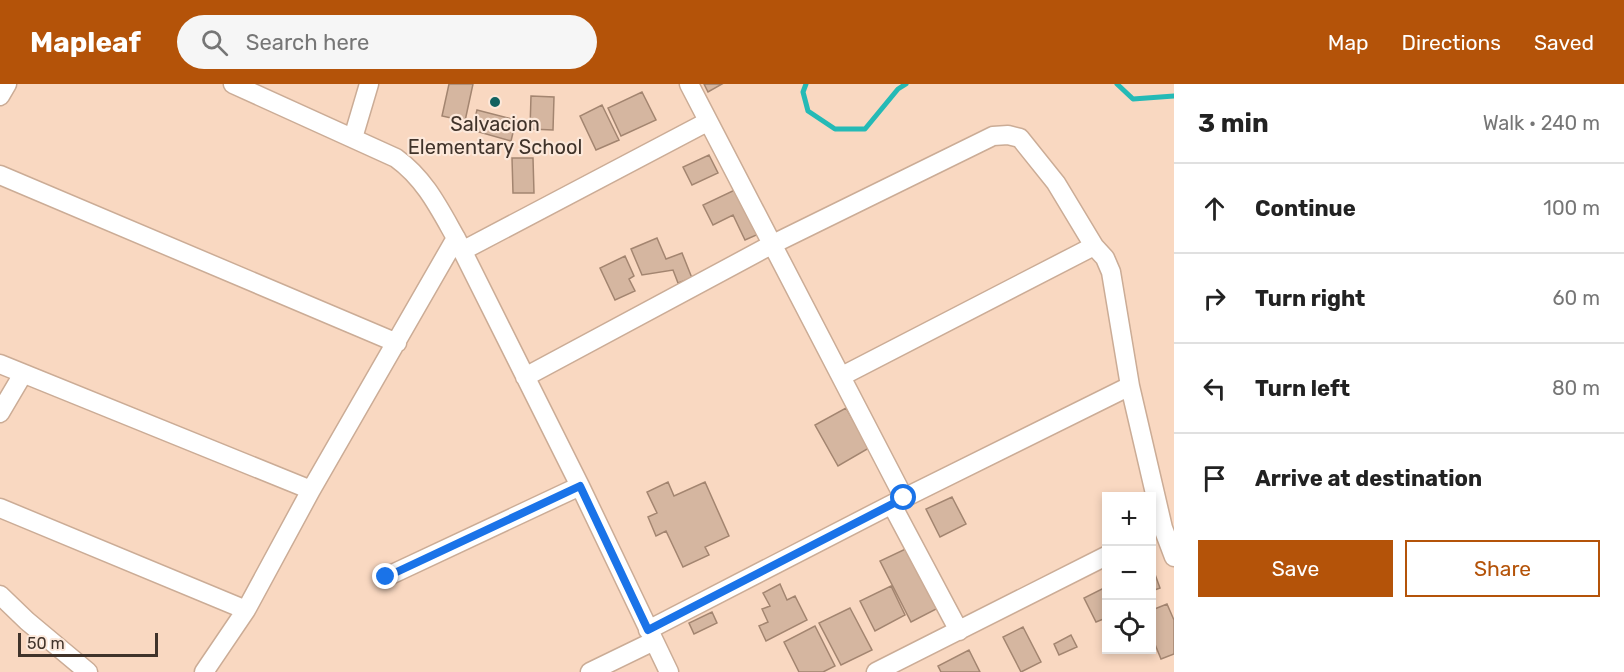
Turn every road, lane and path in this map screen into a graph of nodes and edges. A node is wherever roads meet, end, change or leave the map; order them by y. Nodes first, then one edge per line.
1 (7, 84) edge
2 (233, 84) edge
3 (369, 84) edge
4 (689, 84) edge
5 (0, 96) edge
6 (707, 122) junction
7 (353, 138) junction
8 (0, 175) edge
9 (459, 245) junction
10 (771, 245) junction
11 (1094, 246) junction
12 (397, 343) junction
13 (0, 363) edge
14 (23, 374) junction
15 (842, 376) junction
16 (525, 377) junction
17 (1130, 386) junction
18 (0, 413) edge
19 (580, 486) junction
20 (311, 490) junction
21 (898, 502) junction
22 (0, 509) edge
23 (1157, 530) edge
24 (1174, 556) edge
25 (1102, 558) edge
26 (386, 577) dead end
27 (0, 595) edge
28 (246, 610) junction
29 (959, 630) junction
30 (651, 636) junction
31 (88, 672) edge
32 (204, 672) edge
33 (590, 672) edge
34 (669, 672) edge
35 (876, 672) edge

1 - 5 street
2 - 7 street
3 - 7 street
4 - 6 street
6 - 9 street
6 - 10 street
7 - 9 street
8 - 12 street
9 - 12 street
9 - 16 street
10 - 11 street
10 - 15 street
10 - 16 street
11 - 15 street
11 - 17 street
12 - 20 street
13 - 14 street
14 - 18 street
14 - 20 street
15 - 21 street
16 - 19 street
17 - 21 street
17 - 23 street
19 - 26 street
19 - 30 street
20 - 28 street
21 - 29 street
21 - 30 street
22 - 28 street
23 - 24 street
25 - 29 street
27 - 31 street
28 - 32 street
29 - 35 street
30 - 33 street
30 - 34 street

